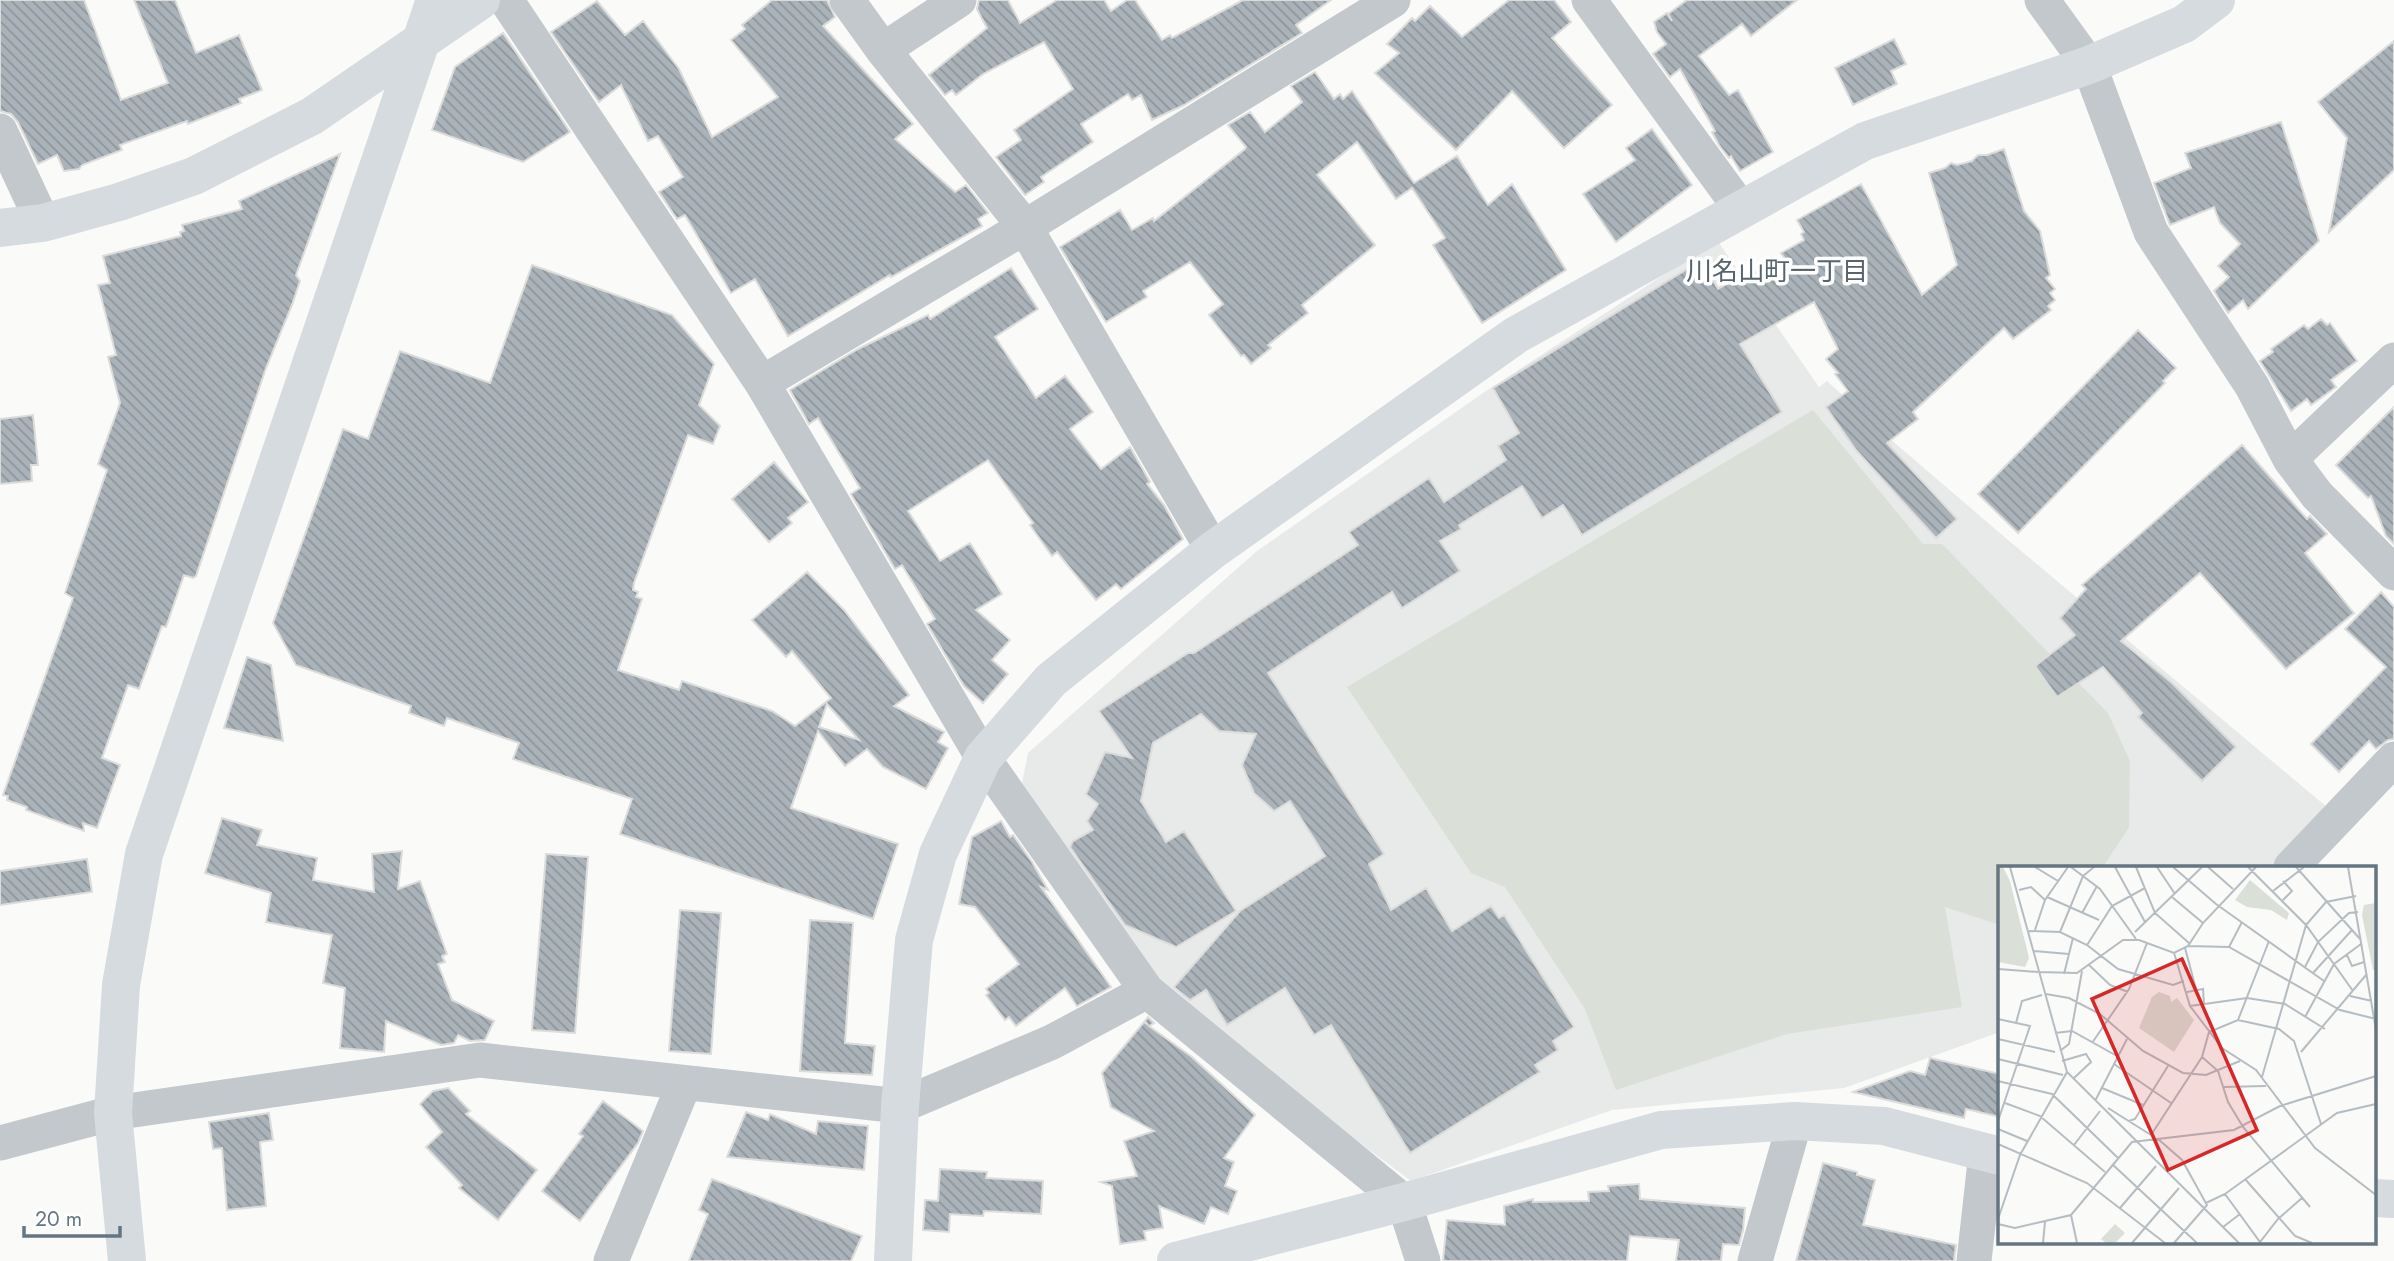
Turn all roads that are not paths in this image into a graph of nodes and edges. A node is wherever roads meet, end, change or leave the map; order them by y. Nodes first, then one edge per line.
1 (435, 0) edge
2 (481, 0) edge
3 (506, 0) edge
4 (847, 0) edge
5 (959, 0) edge
6 (1393, 0) edge
7 (2042, 0) edge
8 (2216, 0) edge
9 (1591, 1) edge
10 (424, 38) junction
11 (883, 50) junction
12 (2089, 65) junction
13 (0, 131) edge
14 (1741, 209) junction
15 (43, 223) junction
16 (1025, 227) junction
17 (0, 228) edge
18 (2394, 360) edge
19 (762, 383) junction
20 (2290, 459) junction
21 (1213, 550) junction
22 (2394, 573) edge
23 (983, 758) junction
24 (2394, 759) edge
25 (2292, 866) edge
26 (1147, 991) junction
27 (684, 1084) junction
28 (900, 1106) junction
29 (113, 1112) junction
30 (1796, 1121) junction
31 (0, 1143) edge
32 (1993, 1154) edge
33 (2376, 1198) edge
34 (2394, 1199) edge
35 (1404, 1202) junction
36 (127, 1261) edge
37 (611, 1261) edge
38 (893, 1261) edge
39 (1176, 1261) edge
40 (1423, 1261) edge
41 (1755, 1261) edge
42 (1974, 1261) edge

1 - 10 street
2 - 10 street
3 - 19 street
4 - 11 street
5 - 11 street
6 - 16 street
7 - 12 street
8 - 12 street
9 - 14 street
10 - 15 street
10 - 29 street
11 - 16 street
12 - 14 street
12 - 20 street
13 - 15 street
14 - 21 street
15 - 17 street
16 - 19 street
16 - 21 street
18 - 20 street
19 - 23 street
20 - 22 street
21 - 23 street
23 - 26 street
23 - 28 street
24 - 25 street
26 - 28 street
26 - 35 street
27 - 28 street
27 - 29 street
27 - 37 street
28 - 38 street
29 - 31 street
29 - 36 street
30 - 32 street
30 - 35 street
30 - 41 street
32 - 42 street
33 - 34 street
35 - 39 street
35 - 40 street

